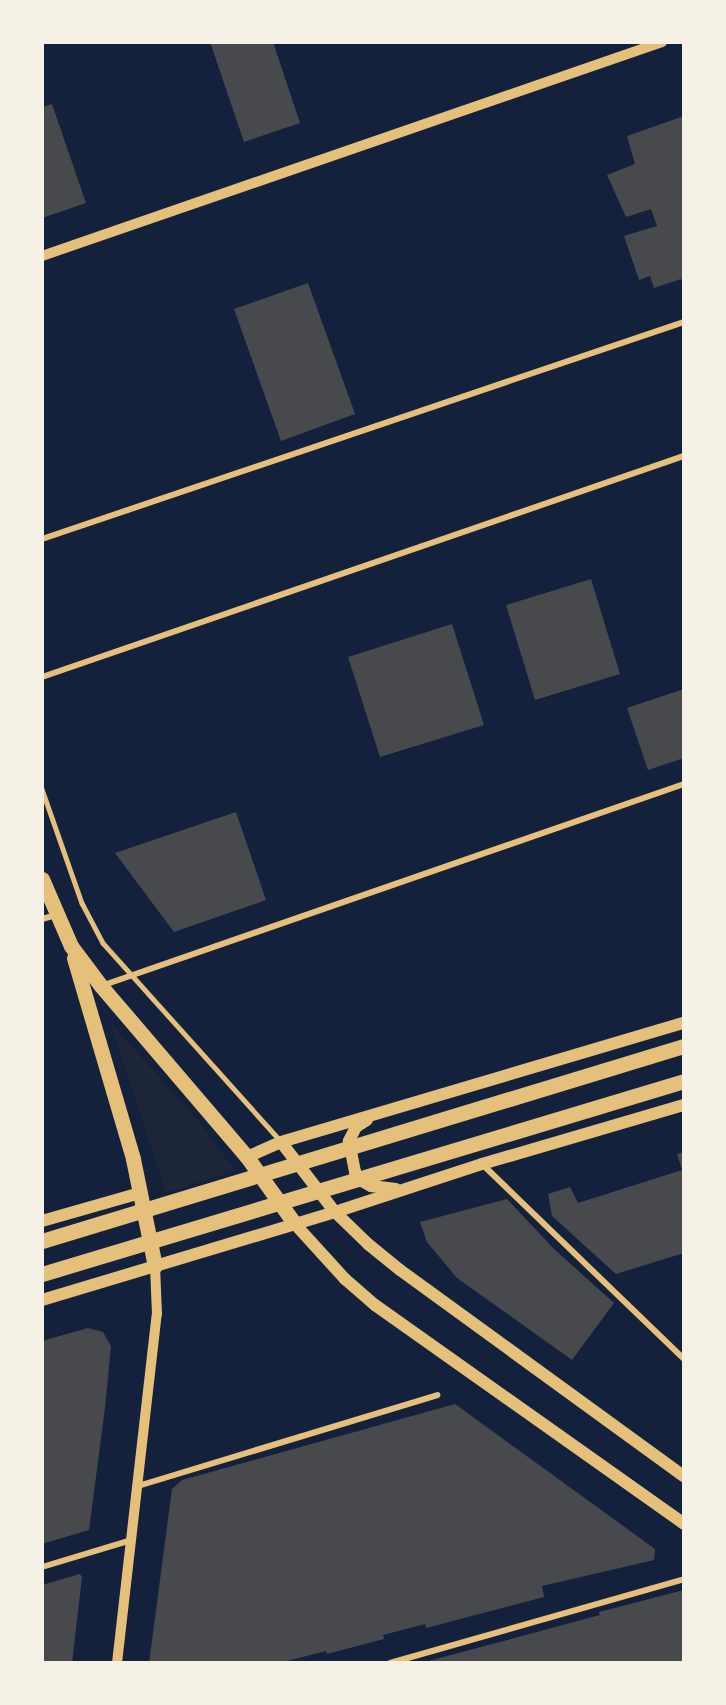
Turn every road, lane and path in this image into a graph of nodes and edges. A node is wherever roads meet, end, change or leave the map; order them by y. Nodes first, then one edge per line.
1 (662, 42) edge
2 (42, 256) edge
3 (684, 322) edge
4 (684, 456) edge
5 (42, 539) edge
6 (42, 677) edge
7 (684, 784) edge
8 (42, 789) edge
9 (42, 879) edge
10 (49, 917) edge
11 (71, 946) junction
12 (134, 975) junction
13 (100, 986) junction
14 (684, 1023) edge
15 (684, 1046) edge
16 (684, 1081) edge
17 (684, 1105) edge
18 (379, 1113) junction
19 (281, 1142) junction
20 (247, 1157) junction
21 (482, 1164) junction
22 (402, 1190) junction
23 (140, 1193) junction
24 (335, 1212) junction
25 (42, 1221) edge
26 (294, 1223) junction
27 (42, 1241) edge
28 (155, 1266) junction
29 (42, 1274) edge
30 (42, 1300) edge
31 (684, 1359) edge
32 (438, 1395) dead end
33 (684, 1476) edge
34 (138, 1486) junction
35 (684, 1524) edge
36 (132, 1540) junction
37 (42, 1567) edge
38 (684, 1579) edge
39 (117, 1663) edge
40 (390, 1663) edge

1 - 2 street
3 - 5 street
4 - 6 street
7 - 12 street
8 - 12 lane
9 - 10 main road
10 - 11 main road
11 - 13 main road
11 - 23 main road
12 - 13 street
12 - 19 lane
13 - 20 main road
14 - 18 main road
15 - 27 main road
16 - 29 main road
17 - 21 main road
18 - 19 main road
18 - 22 main road
19 - 20 main road
19 - 24 main road
20 - 26 main road
21 - 22 main road
21 - 31 street
22 - 24 main road
23 - 25 main road
23 - 28 main road
24 - 26 main road
24 - 33 main road
26 - 28 main road
26 - 35 main road
28 - 30 main road
28 - 34 street
32 - 34 street
34 - 36 street
36 - 37 street
36 - 39 street
38 - 40 street

